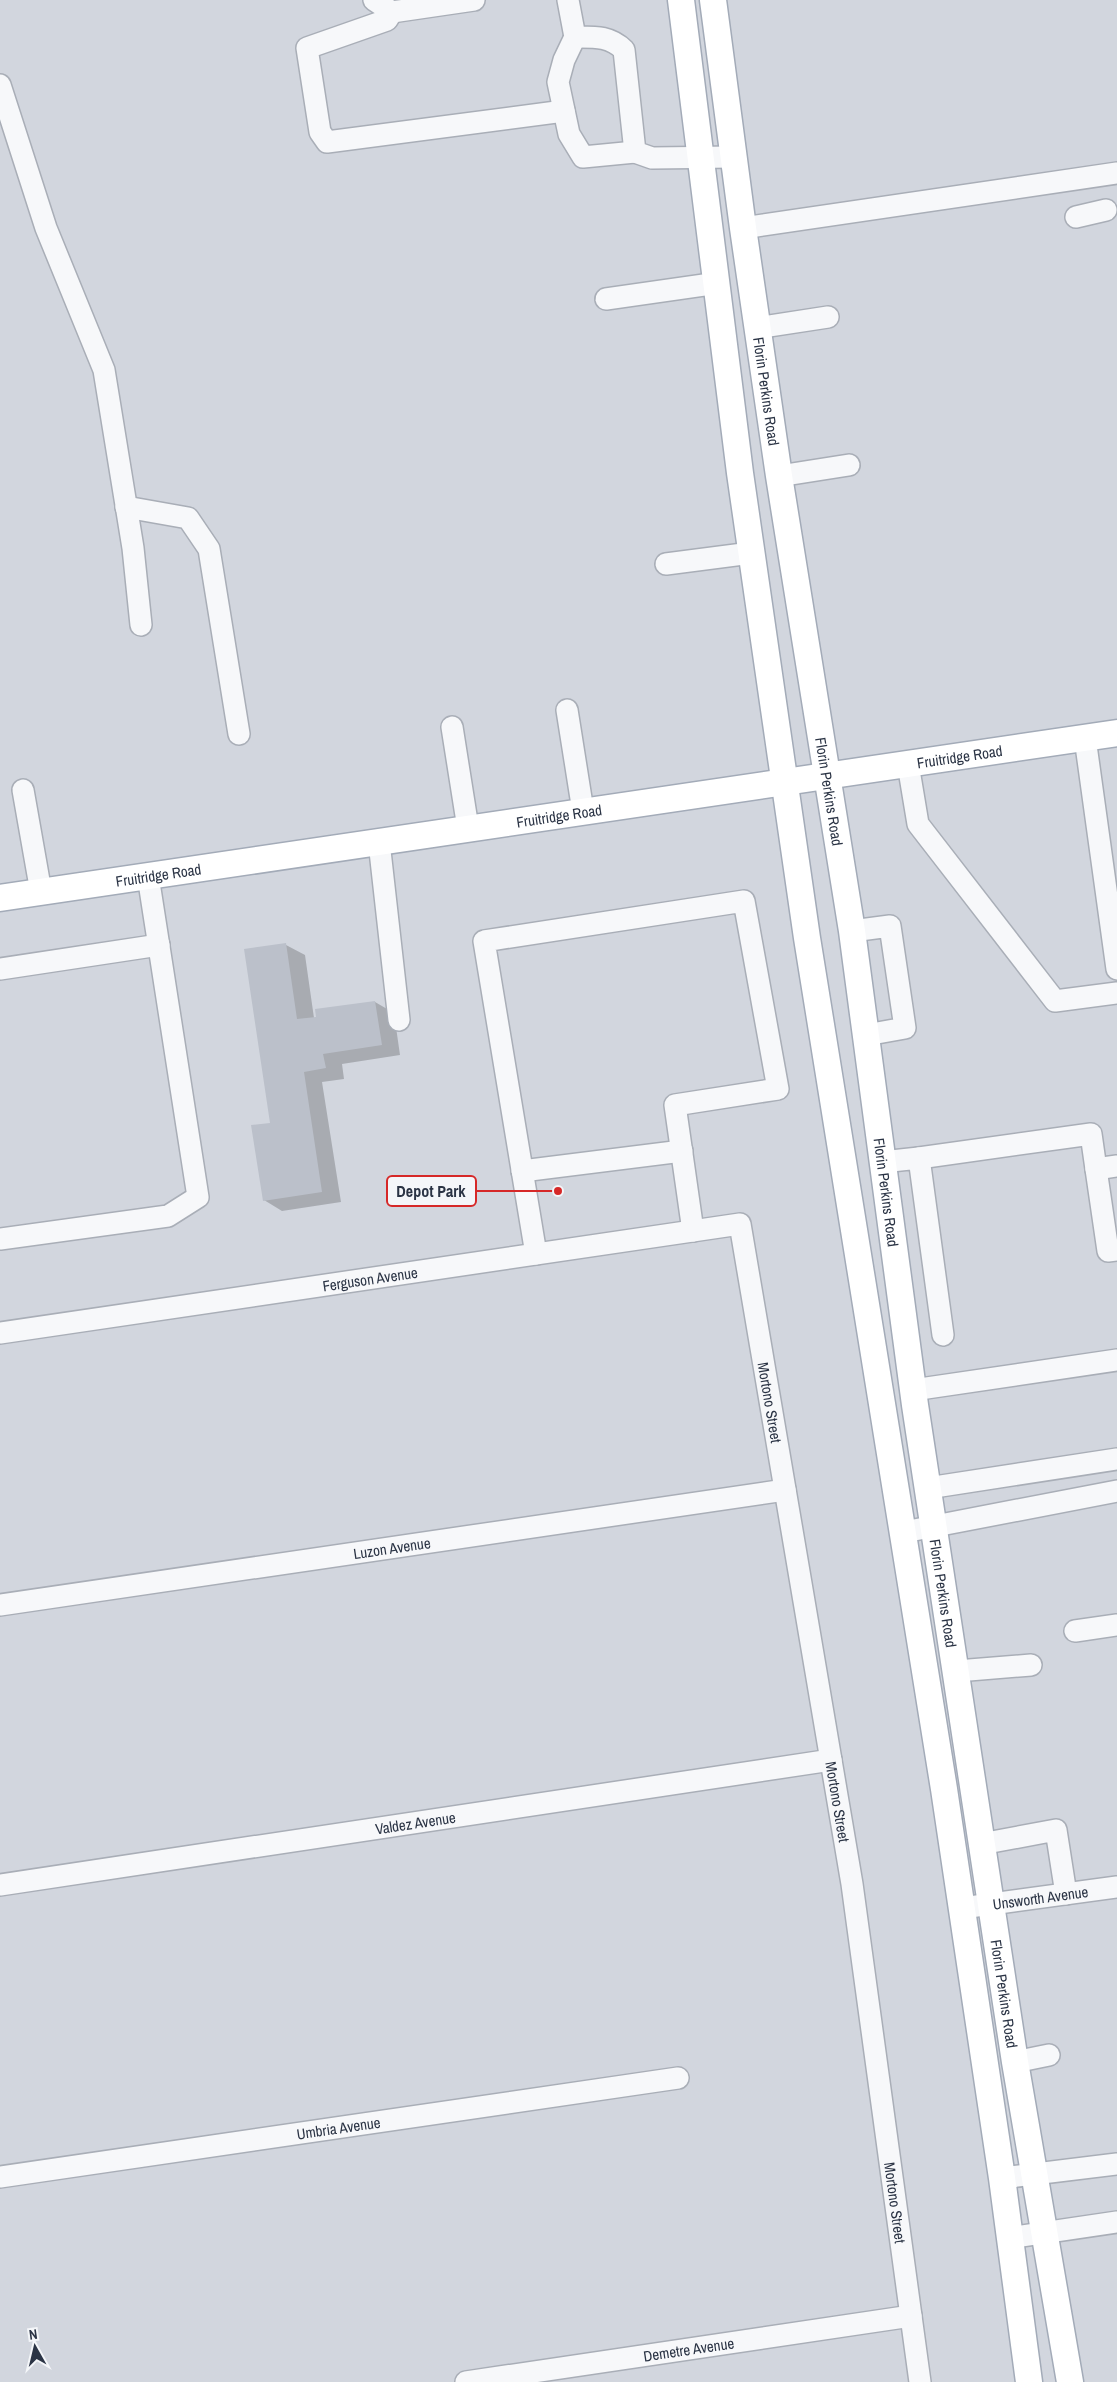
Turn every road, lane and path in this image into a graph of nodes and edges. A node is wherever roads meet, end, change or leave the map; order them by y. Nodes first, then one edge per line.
1 (374, 0) edge
2 (474, 0) edge
3 (568, 0) edge
4 (681, 0) edge
5 (714, 0) edge
6 (392, 12) junction
7 (576, 37) junction
8 (0, 85) edge
9 (564, 111) junction
10 (635, 152) junction
11 (734, 157) junction
12 (702, 159) junction
13 (1117, 173) edge
14 (1106, 210) dead end
15 (1076, 217) dead end
16 (743, 228) junction
17 (718, 283) junction
18 (606, 299) dead end
19 (828, 317) dead end
20 (757, 328) junction
21 (734, 422) junction
22 (849, 465) dead end
23 (778, 474) junction
24 (126, 507) junction
25 (751, 553) junction
26 (666, 564) dead end
27 (141, 625) dead end
28 (568, 710) dead end
29 (452, 726) dead end
30 (1117, 733) edge
31 (240, 734) dead end
32 (1086, 738) junction
33 (908, 764) junction
34 (828, 775) junction
35 (784, 782) junction
36 (24, 790) dead end
37 (583, 811) junction
38 (468, 828) junction
39 (379, 842) junction
40 (148, 876) junction
41 (41, 892) junction
42 (0, 898) edge
43 (852, 931) junction
44 (159, 945) junction
45 (0, 969) edge
46 (1117, 969) edge
47 (1117, 993) edge
48 (399, 1020) dead end
49 (866, 1035) junction
50 (682, 1150) junction
51 (919, 1158) junction
52 (882, 1162) junction
53 (1107, 1167) edge
54 (522, 1171) junction
55 (740, 1224) joint
56 (693, 1231) junction
57 (0, 1239) edge
58 (1117, 1250) edge
59 (536, 1254) junction
60 (0, 1333) edge
61 (944, 1335) dead end
62 (1117, 1360) edge
63 (913, 1390) junction
64 (1117, 1459) edge
65 (928, 1488) junction
66 (785, 1490) junction
67 (1117, 1491) edge
68 (934, 1527) junction
69 (904, 1532) junction
70 (0, 1605) edge
71 (1117, 1625) edge
72 (1075, 1631) dead end
73 (1031, 1665) dead end
74 (957, 1672) junction
75 (831, 1760) junction
76 (981, 1844) junction
77 (0, 1885) edge
78 (1117, 1887) edge
79 (1066, 1894) junction
80 (991, 1904) junction
81 (962, 1908) junction
82 (1049, 2055) dead end
83 (1015, 2062) junction
84 (678, 2078) dead end
85 (1117, 2164) edge
86 (1036, 2173) junction
87 (0, 2177) edge
88 (1002, 2178) junction
89 (1117, 2222) edge
90 (1045, 2232) junction
91 (1009, 2238) junction
92 (910, 2316) junction
93 (466, 2382) edge
94 (920, 2382) edge
95 (1029, 2382) edge
96 (1070, 2382) edge

1 - 6 street
2 - 6 street
3 - 7 street
4 - 12 main road, Florin Perkins Road
5 - 11 main road, Florin Perkins Road
6 - 9 street
7 - 9 street
7 - 10 street
8 - 24 street
9 - 10 street
10 - 12 street
11 - 12 street
11 - 16 main road, Florin Perkins Road
12 - 17 main road, Florin Perkins Road
13 - 16 street
14 - 15 street
16 - 20 main road, Florin Perkins Road
17 - 18 street
17 - 21 main road, Florin Perkins Road
19 - 20 street
20 - 23 main road, Florin Perkins Road
21 - 23 main road
21 - 25 main road, Florin Perkins Road
22 - 23 street
23 - 34 main road, Florin Perkins Road
24 - 27 street
24 - 31 street
25 - 26 street
25 - 35 main road, Florin Perkins Road
28 - 37 street
29 - 38 street
30 - 32 main road, Fruitridge Road
32 - 33 main road, Fruitridge Road
32 - 46 street
33 - 34 main road, Fruitridge Road
33 - 47 street
34 - 35 main road, Fruitridge Road
34 - 43 main road, Florin Perkins Road
35 - 37 main road, Fruitridge Road
35 - 69 main road, Florin Perkins Road
36 - 41 street
37 - 38 main road, Fruitridge Road
38 - 39 main road, Fruitridge Road
39 - 40 main road, Fruitridge Road
39 - 48 street
40 - 41 main road, Fruitridge Road
40 - 44 street
41 - 42 main road, Fruitridge Road
43 - 49 main road, Florin Perkins Road
43 - 49 street
44 - 45 street
44 - 57 street
49 - 52 main road, Florin Perkins Road
50 - 54 street
50 - 54 street
50 - 56 street
51 - 52 street
51 - 53 street
51 - 61 street
52 - 63 main road, Florin Perkins Road
53 - 58 street
54 - 59 street
55 - 56 street, Ferguson Avenue
55 - 66 street, Mortono Street
56 - 59 street, Ferguson Avenue
59 - 60 street, Ferguson Avenue
62 - 63 street
63 - 65 main road, Florin Perkins Road
64 - 65 street
65 - 68 main road, Florin Perkins Road
66 - 70 street, Luzon Avenue
66 - 75 street, Mortono Street
67 - 68 street
68 - 69 street
68 - 74 main road, Florin Perkins Road
69 - 81 main road, Florin Perkins Road
71 - 72 street
73 - 74 street
74 - 76 main road, Florin Perkins Road
75 - 77 street, Valdez Avenue
75 - 92 street, Mortono Street
76 - 79 street
76 - 80 main road, Florin Perkins Road
78 - 79 street, Unsworth Avenue
79 - 80 street, Unsworth Avenue
80 - 81 street, Unsworth Avenue
80 - 83 main road, Florin Perkins Road
81 - 88 main road, Florin Perkins Road
82 - 83 street
83 - 86 main road, Florin Perkins Road
84 - 87 street, Umbria Avenue
85 - 86 street
86 - 88 street
86 - 90 main road, Florin Perkins Road
88 - 91 main road, Florin Perkins Road
89 - 90 street
90 - 91 street
90 - 96 main road, Florin Perkins Road
91 - 95 main road, Florin Perkins Road
92 - 93 street, Demetre Avenue
92 - 94 street, Mortono Street

